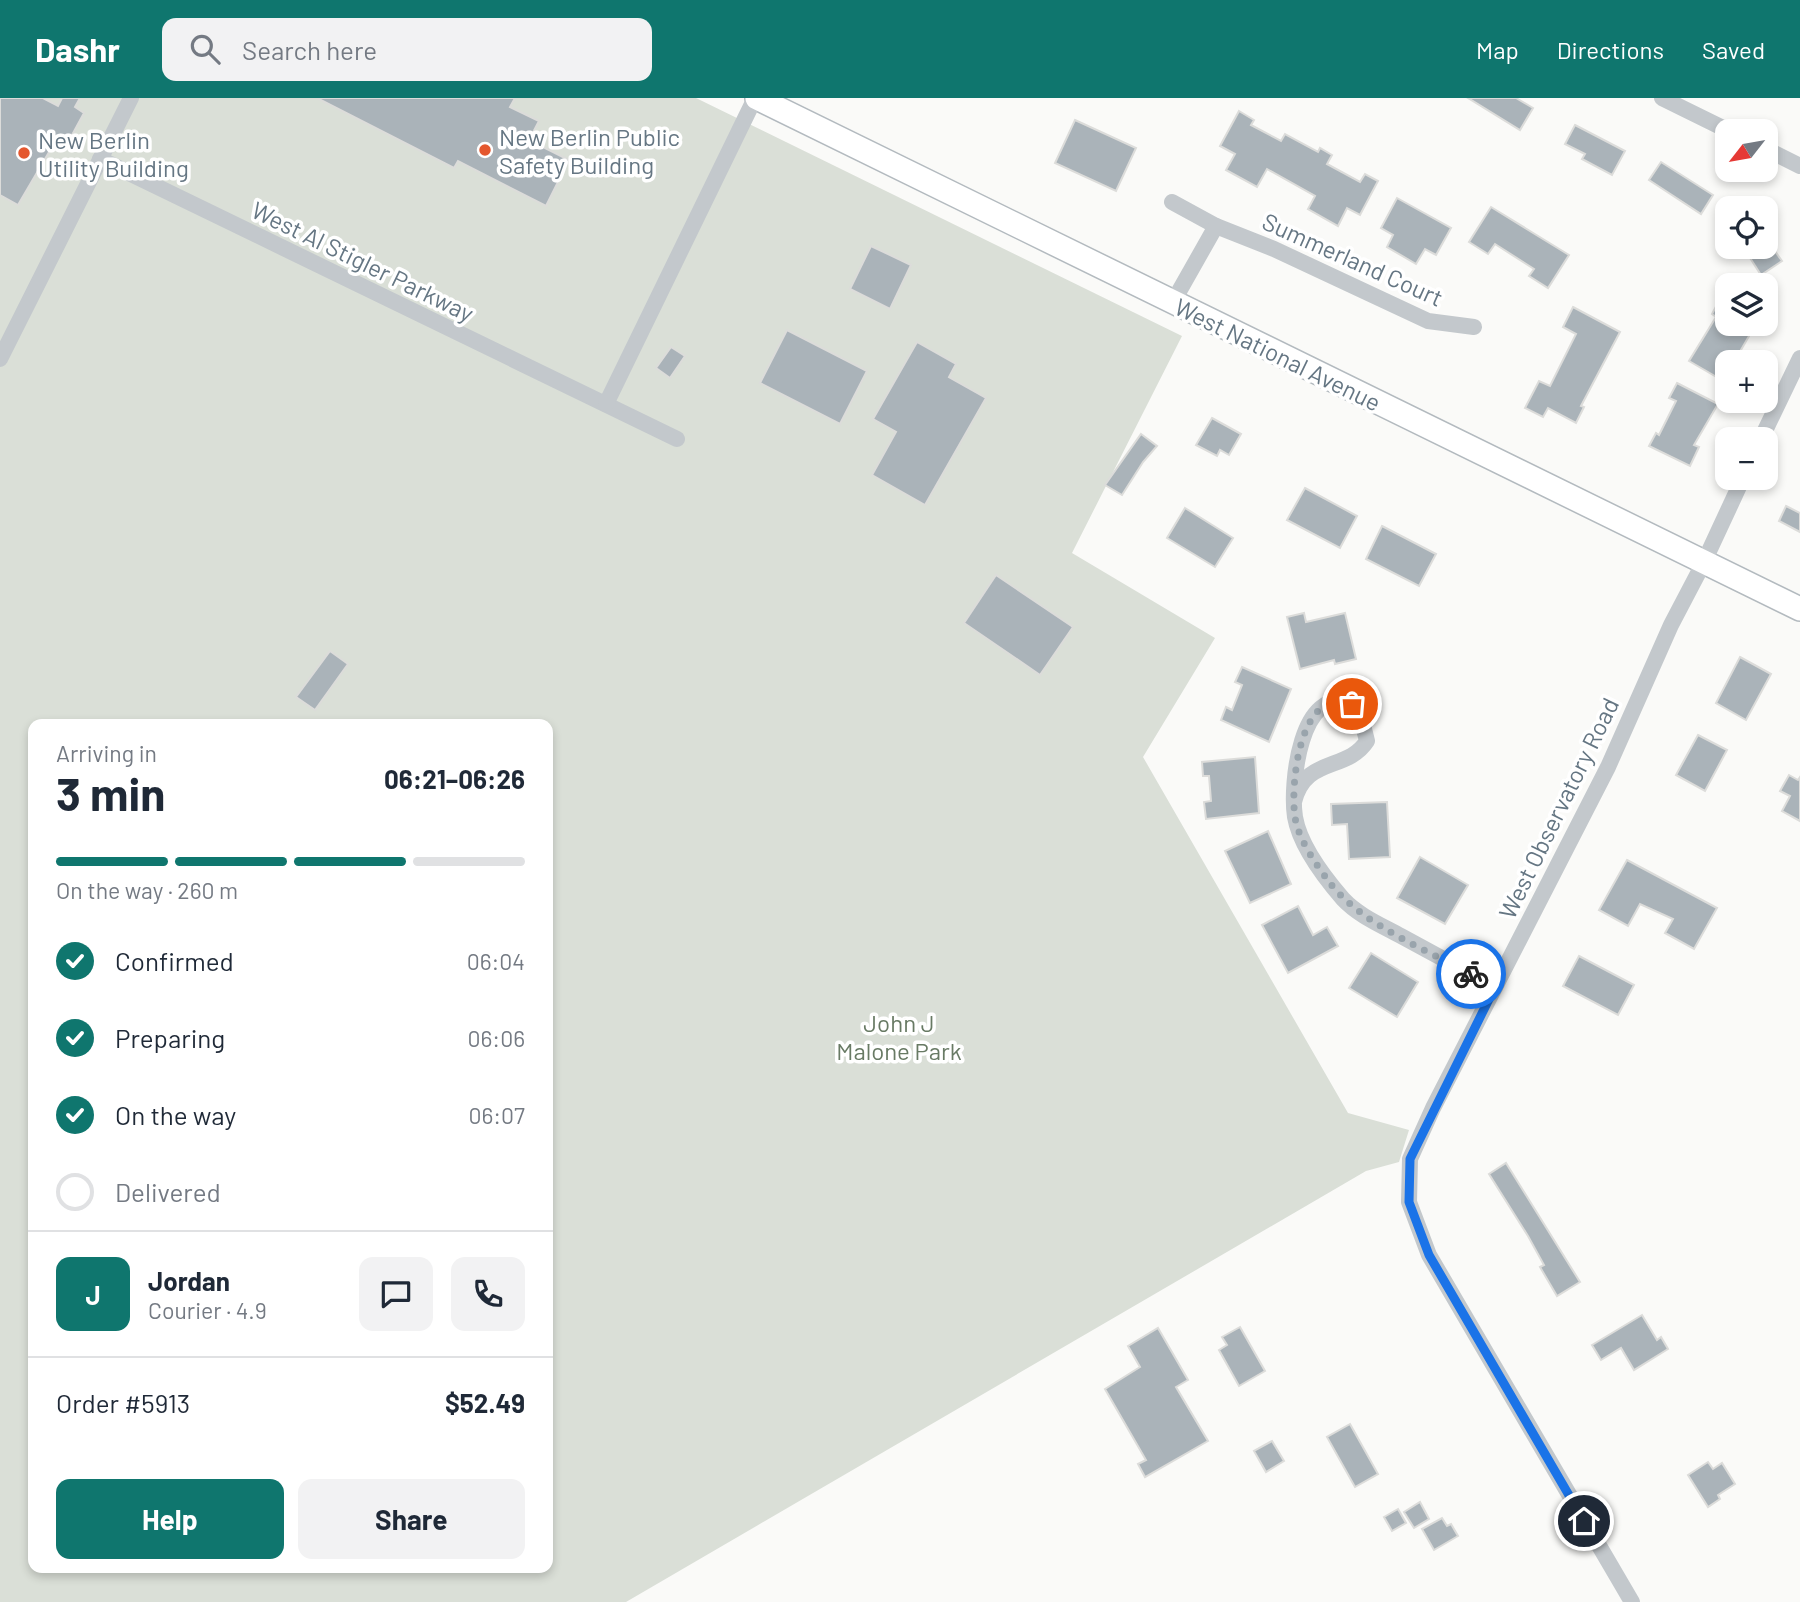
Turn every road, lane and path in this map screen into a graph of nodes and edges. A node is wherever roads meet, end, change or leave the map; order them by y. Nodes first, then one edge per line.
1 (131, 98) edge
2 (756, 98) edge
3 (1661, 98) edge
4 (1715, 124) edge
5 (1778, 155) edge
6 (100, 159) junction
7 (1800, 166) edge
8 (1172, 202) dead end
9 (1216, 226) junction
10 (1173, 302) junction
11 (1474, 327) dead end
12 (1800, 358) edge
13 (0, 359) edge
14 (606, 404) junction
15 (1767, 427) edge
16 (677, 439) dead end
17 (1737, 490) edge
18 (1704, 562) junction
19 (1800, 609) edge
20 (1294, 802) junction
21 (1495, 987) junction
22 (1632, 1602) edge

1 - 6 street
2 - 10 main road, West National Avenue
2 - 14 street
3 - 4 street
5 - 7 street
6 - 13 street
6 - 14 street, West Al Stigler Parkway
8 - 9 street, Summerland Court
9 - 10 street
9 - 11 street, Summerland Court
10 - 18 main road, West National Avenue
12 - 15 street
14 - 16 street, West Al Stigler Parkway
17 - 18 street, West Observatory Road
18 - 19 main road, West National Avenue
18 - 21 street, West Observatory Road
20 - 20 street
20 - 21 street
21 - 22 street, West Observatory Road

